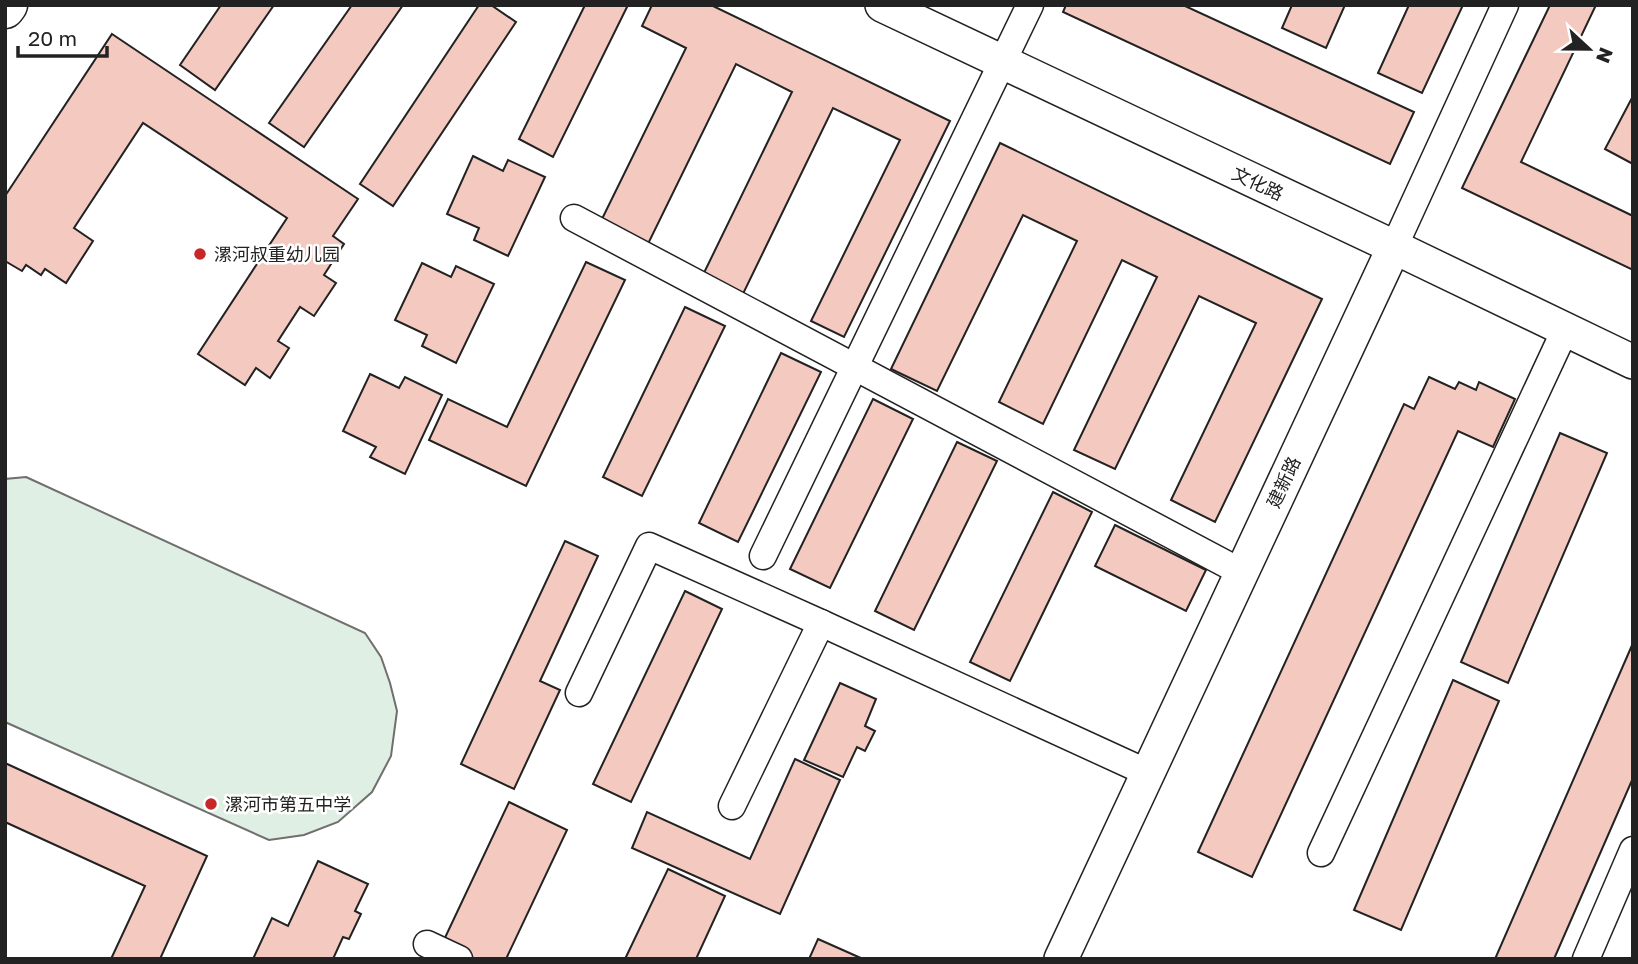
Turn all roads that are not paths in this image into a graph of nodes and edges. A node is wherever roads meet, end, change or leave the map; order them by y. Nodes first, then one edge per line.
1 (882, 5) edge
2 (1030, 5) edge
3 (1505, 5) edge
4 (1003, 62) junction
5 (574, 218) dead end
6 (1394, 247) junction
7 (1565, 330) junction
8 (1633, 362) edge
9 (855, 366) junction
10 (763, 556) dead end
11 (1241, 572) junction
12 (821, 623) junction
13 (579, 693) dead end
14 (1148, 773) junction
15 (732, 806) dead end
16 (1633, 850) edge
17 (1321, 853) dead end
18 (427, 944) dead end
19 (459, 959) edge
20 (1061, 959) edge
21 (1586, 959) edge

1 - 4 street, 文化路
2 - 4 street
3 - 6 street, 建新路
4 - 6 street, 文化路
4 - 9 street
5 - 9 street
6 - 7 street, 文化路
6 - 11 street, 建新路
7 - 8 street, 文化路
7 - 17 street
9 - 10 street
9 - 11 street
11 - 14 street, 建新路
12 - 13 street
12 - 14 street
12 - 15 street
14 - 20 street, 建新路
16 - 21 street
18 - 19 street

